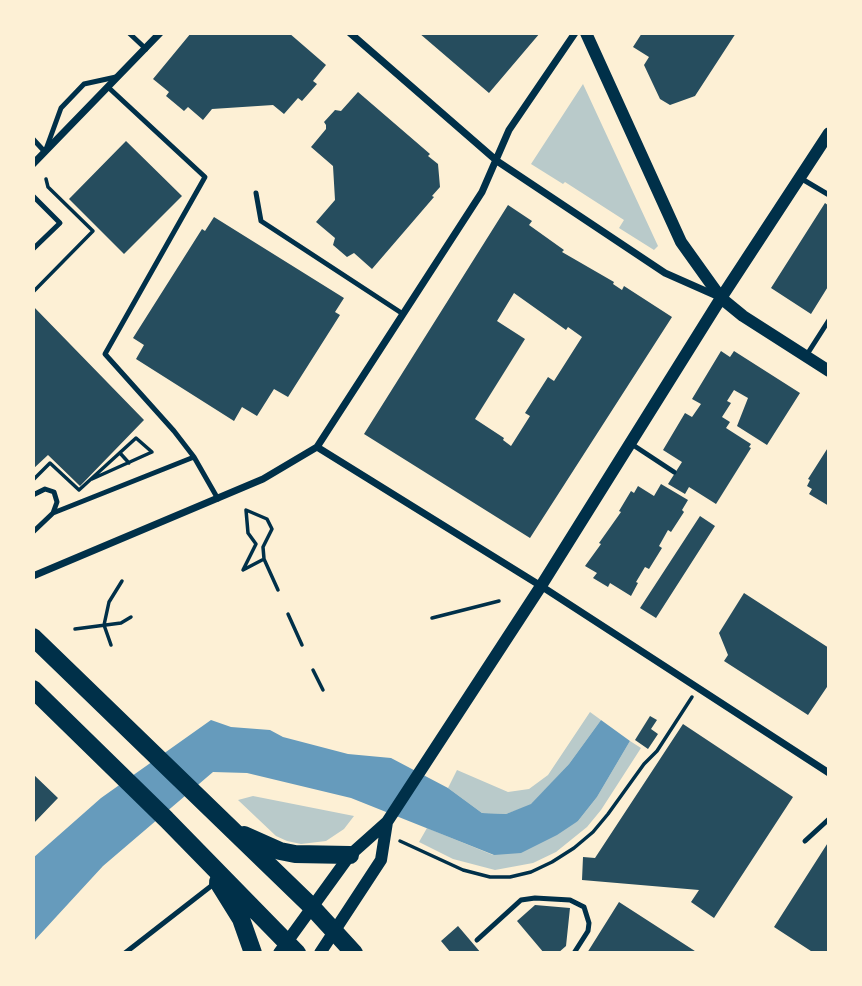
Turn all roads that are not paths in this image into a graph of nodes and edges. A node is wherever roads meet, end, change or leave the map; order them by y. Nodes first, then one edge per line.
1 (129, 33) edge
2 (160, 33) edge
3 (350, 33) edge
4 (575, 33) edge
5 (586, 33) edge
6 (146, 48) junction
7 (119, 77) junction
8 (109, 88) junction
9 (829, 133) edge
10 (33, 139) edge
11 (45, 152) junction
12 (497, 161) junction
13 (33, 164) edge
14 (799, 177) junction
15 (256, 193) dead end
16 (829, 195) edge
17 (33, 196) edge
18 (33, 249) edge
19 (721, 298) junction
20 (403, 314) junction
21 (829, 320) edge
22 (806, 356) junction
23 (829, 371) edge
24 (630, 443) junction
25 (317, 447) junction
26 (194, 457) junction
27 (674, 472) dead end
28 (33, 495) edge
29 (218, 499) junction
30 (53, 513) junction
31 (33, 532) edge
32 (33, 576) edge
33 (541, 586) junction
34 (33, 637) edge
35 (33, 690) edge
36 (829, 773) edge
37 (829, 819) edge
38 (386, 828) junction
39 (232, 829) junction
40 (805, 841) dead end
41 (350, 855) junction
42 (206, 860) junction
43 (217, 881) junction
44 (311, 906) junction
45 (335, 933) junction
46 (477, 940) dead end
47 (287, 949) edge
48 (125, 953) edge
49 (253, 953) edge
50 (320, 953) edge
51 (354, 953) edge
52 (575, 953) edge

1 - 6 lane
2 - 6 street
3 - 12 street
4 - 12 street
5 - 19 street
6 - 7 street
7 - 8 street
7 - 11 lane
8 - 11 street
8 - 26 lane
9 - 14 street
10 - 11 lane
11 - 13 street
12 - 19 street
12 - 20 street
14 - 16 lane
14 - 19 street
15 - 20 lane
17 - 18 lane
19 - 22 street
19 - 24 street
20 - 25 street
21 - 22 lane
22 - 23 street
24 - 27 lane
24 - 33 street
25 - 29 street
25 - 33 street
26 - 29 lane
26 - 30 lane
28 - 30 lane
29 - 32 street
30 - 31 lane
33 - 36 street
33 - 38 street
34 - 39 main road
35 - 42 main road
37 - 40 lane
38 - 41 street
38 - 45 street
39 - 41 main road
39 - 44 main road
41 - 44 street
42 - 43 main road
42 - 47 main road
43 - 48 lane
43 - 49 main road
44 - 45 main road
44 - 47 street
45 - 50 street
45 - 51 main road
46 - 52 lane

